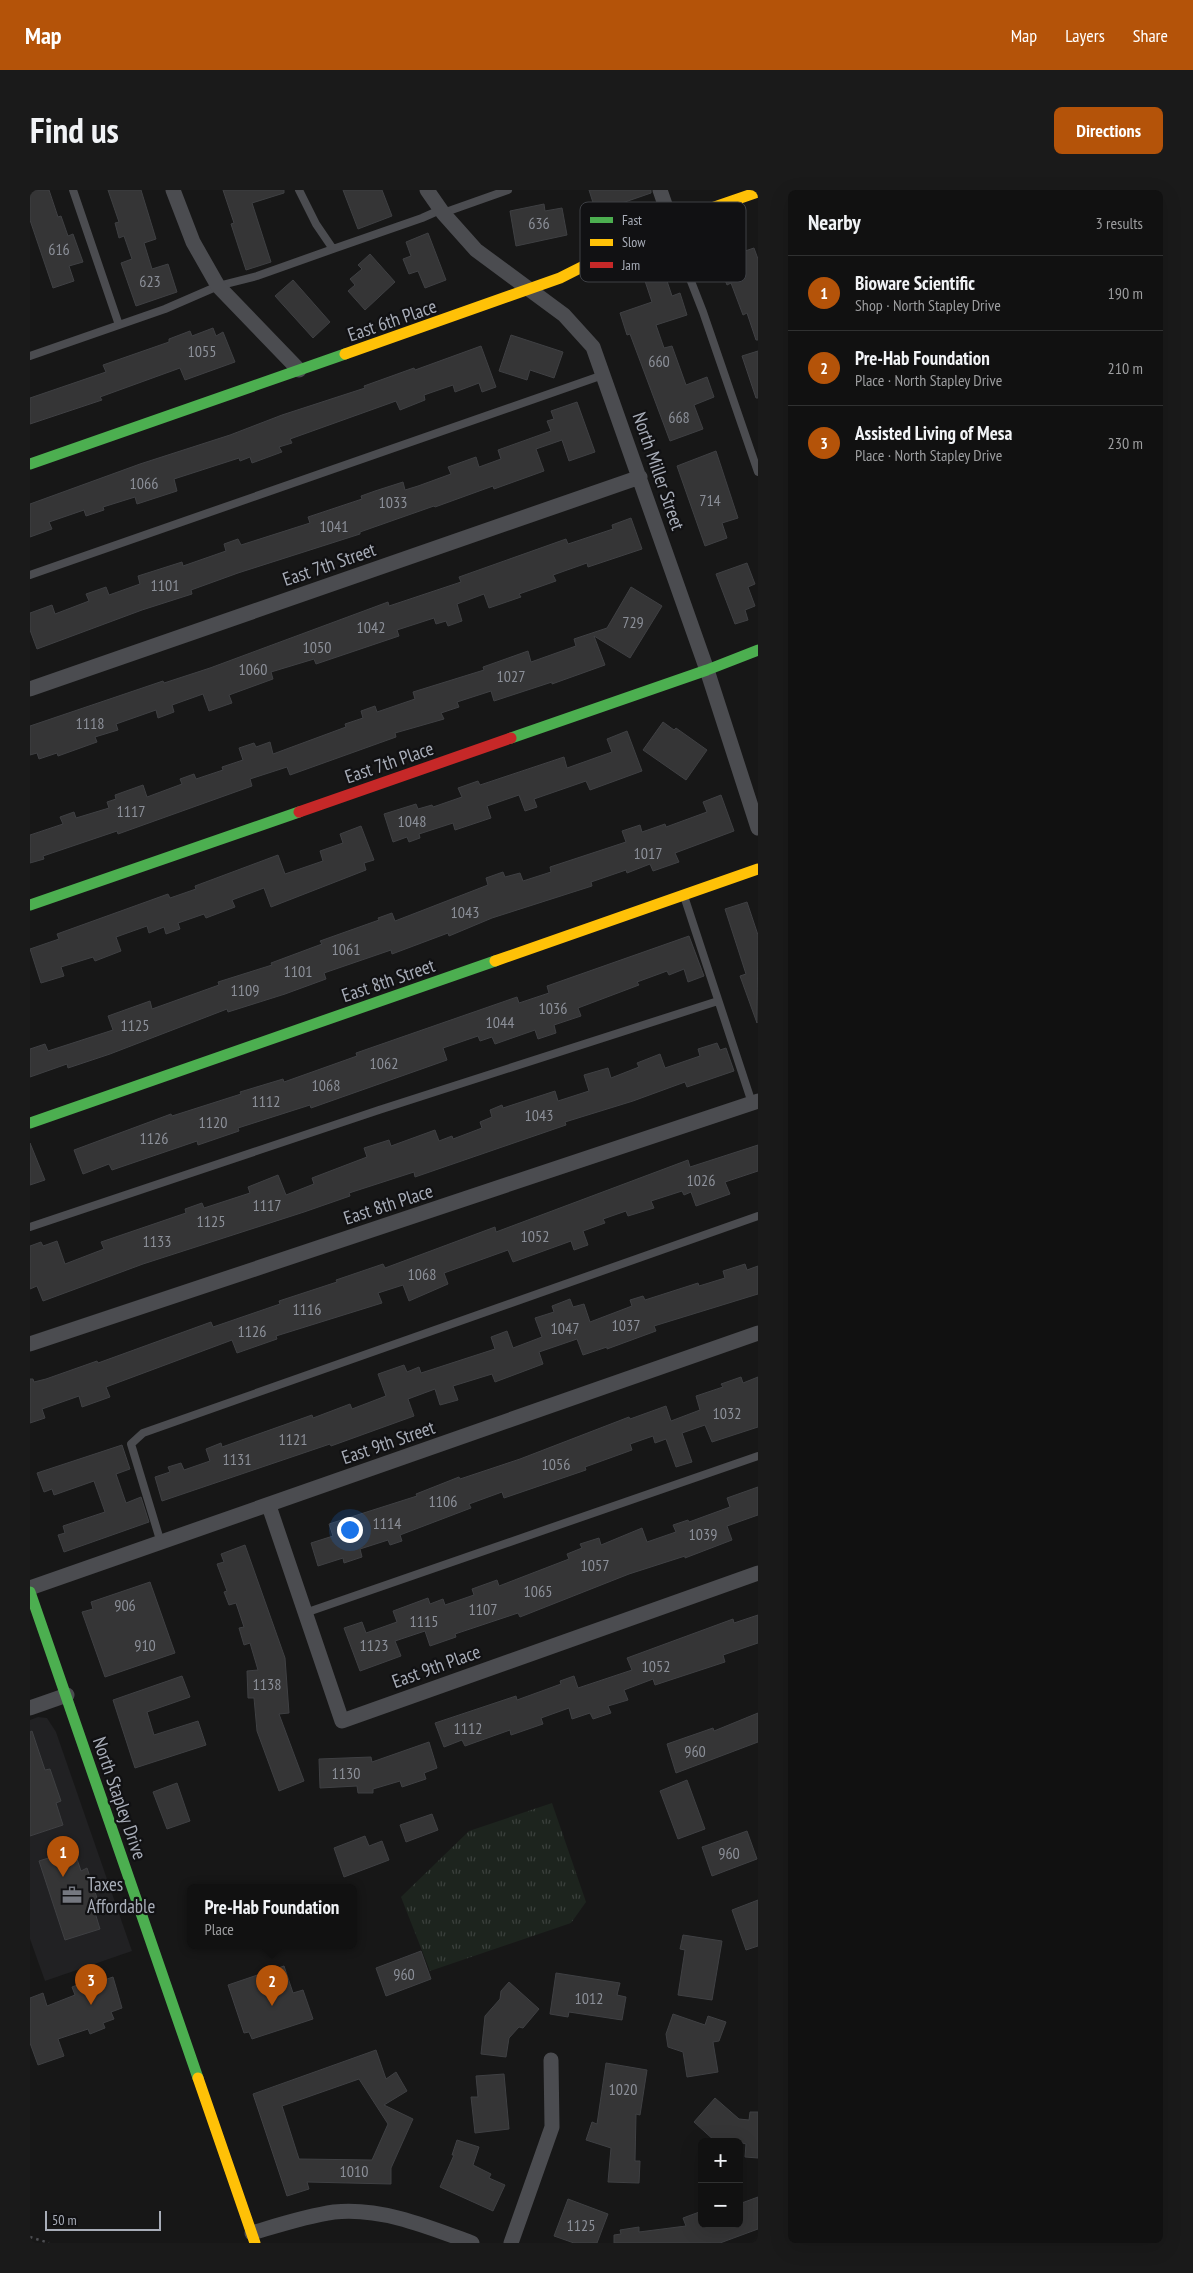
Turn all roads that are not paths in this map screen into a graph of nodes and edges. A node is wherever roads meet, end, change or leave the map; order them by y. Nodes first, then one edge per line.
1 (73, 190) edge
2 (173, 190) edge
3 (299, 190) edge
4 (427, 190) edge
5 (508, 190) edge
6 (660, 190) edge
7 (758, 192) edge
8 (664, 202) edge
9 (729, 202) edge
10 (442, 211) junction
11 (333, 249) junction
12 (580, 268) edge
13 (692, 282) edge
14 (218, 286) junction
15 (531, 290) junction
16 (119, 325) junction
17 (30, 356) edge
18 (299, 370) junction
19 (603, 375) junction
20 (30, 464) edge
21 (758, 472) edge
22 (640, 477) junction
23 (30, 575) edge
24 (758, 650) edge
25 (707, 670) junction
26 (30, 689) edge
27 (758, 828) edge
28 (758, 869) edge
29 (683, 895) junction
30 (30, 905) edge
31 (718, 1001) junction
32 (755, 1102) edge
33 (30, 1123) edge
34 (758, 1216) edge
35 (30, 1227) edge
36 (758, 1333) edge
37 (30, 1344) edge
38 (758, 1456) edge
39 (269, 1506) junction
40 (161, 1543) junction
41 (758, 1573) edge
42 (30, 1590) edge
43 (305, 1613) junction
44 (67, 1695) junction
45 (30, 1708) edge
46 (551, 2060) dead end
47 (253, 2238) edge
48 (472, 2243) edge
49 (511, 2243) edge

1 - 16 lane
2 - 14 street
3 - 11 lane
4 - 10 street, North Miller Street
5 - 10 lane
6 - 8 street
7 - 9 street, East 6th Place
10 - 11 lane
10 - 15 street, North Miller Street
11 - 14 lane
12 - 15 street, East 6th Place
13 - 21 lane
14 - 16 lane
14 - 18 street
15 - 18 street, East 6th Place
15 - 19 street, North Miller Street
16 - 17 lane
18 - 20 street, East 6th Place
19 - 22 street, North Miller Street
19 - 23 lane
22 - 25 street, North Miller Street
22 - 26 street, East 7th Street
24 - 25 street, East 7th Place
25 - 27 street, North Miller Street
25 - 30 street, East 7th Place
28 - 29 street, East 8th Street
29 - 31 lane
29 - 33 street, East 8th Street
31 - 32 lane
31 - 35 lane
32 - 37 street, East 8th Place
34 - 40 lane
36 - 39 street, East 9th Street
38 - 43 lane
39 - 40 street, East 9th Street
39 - 43 street, East 9th Place
40 - 42 street, East 9th Street
41 - 43 street, East 9th Place
42 - 44 street, North Stapley Drive
44 - 45 street
44 - 47 street, North Stapley Drive
46 - 49 street
47 - 48 street

